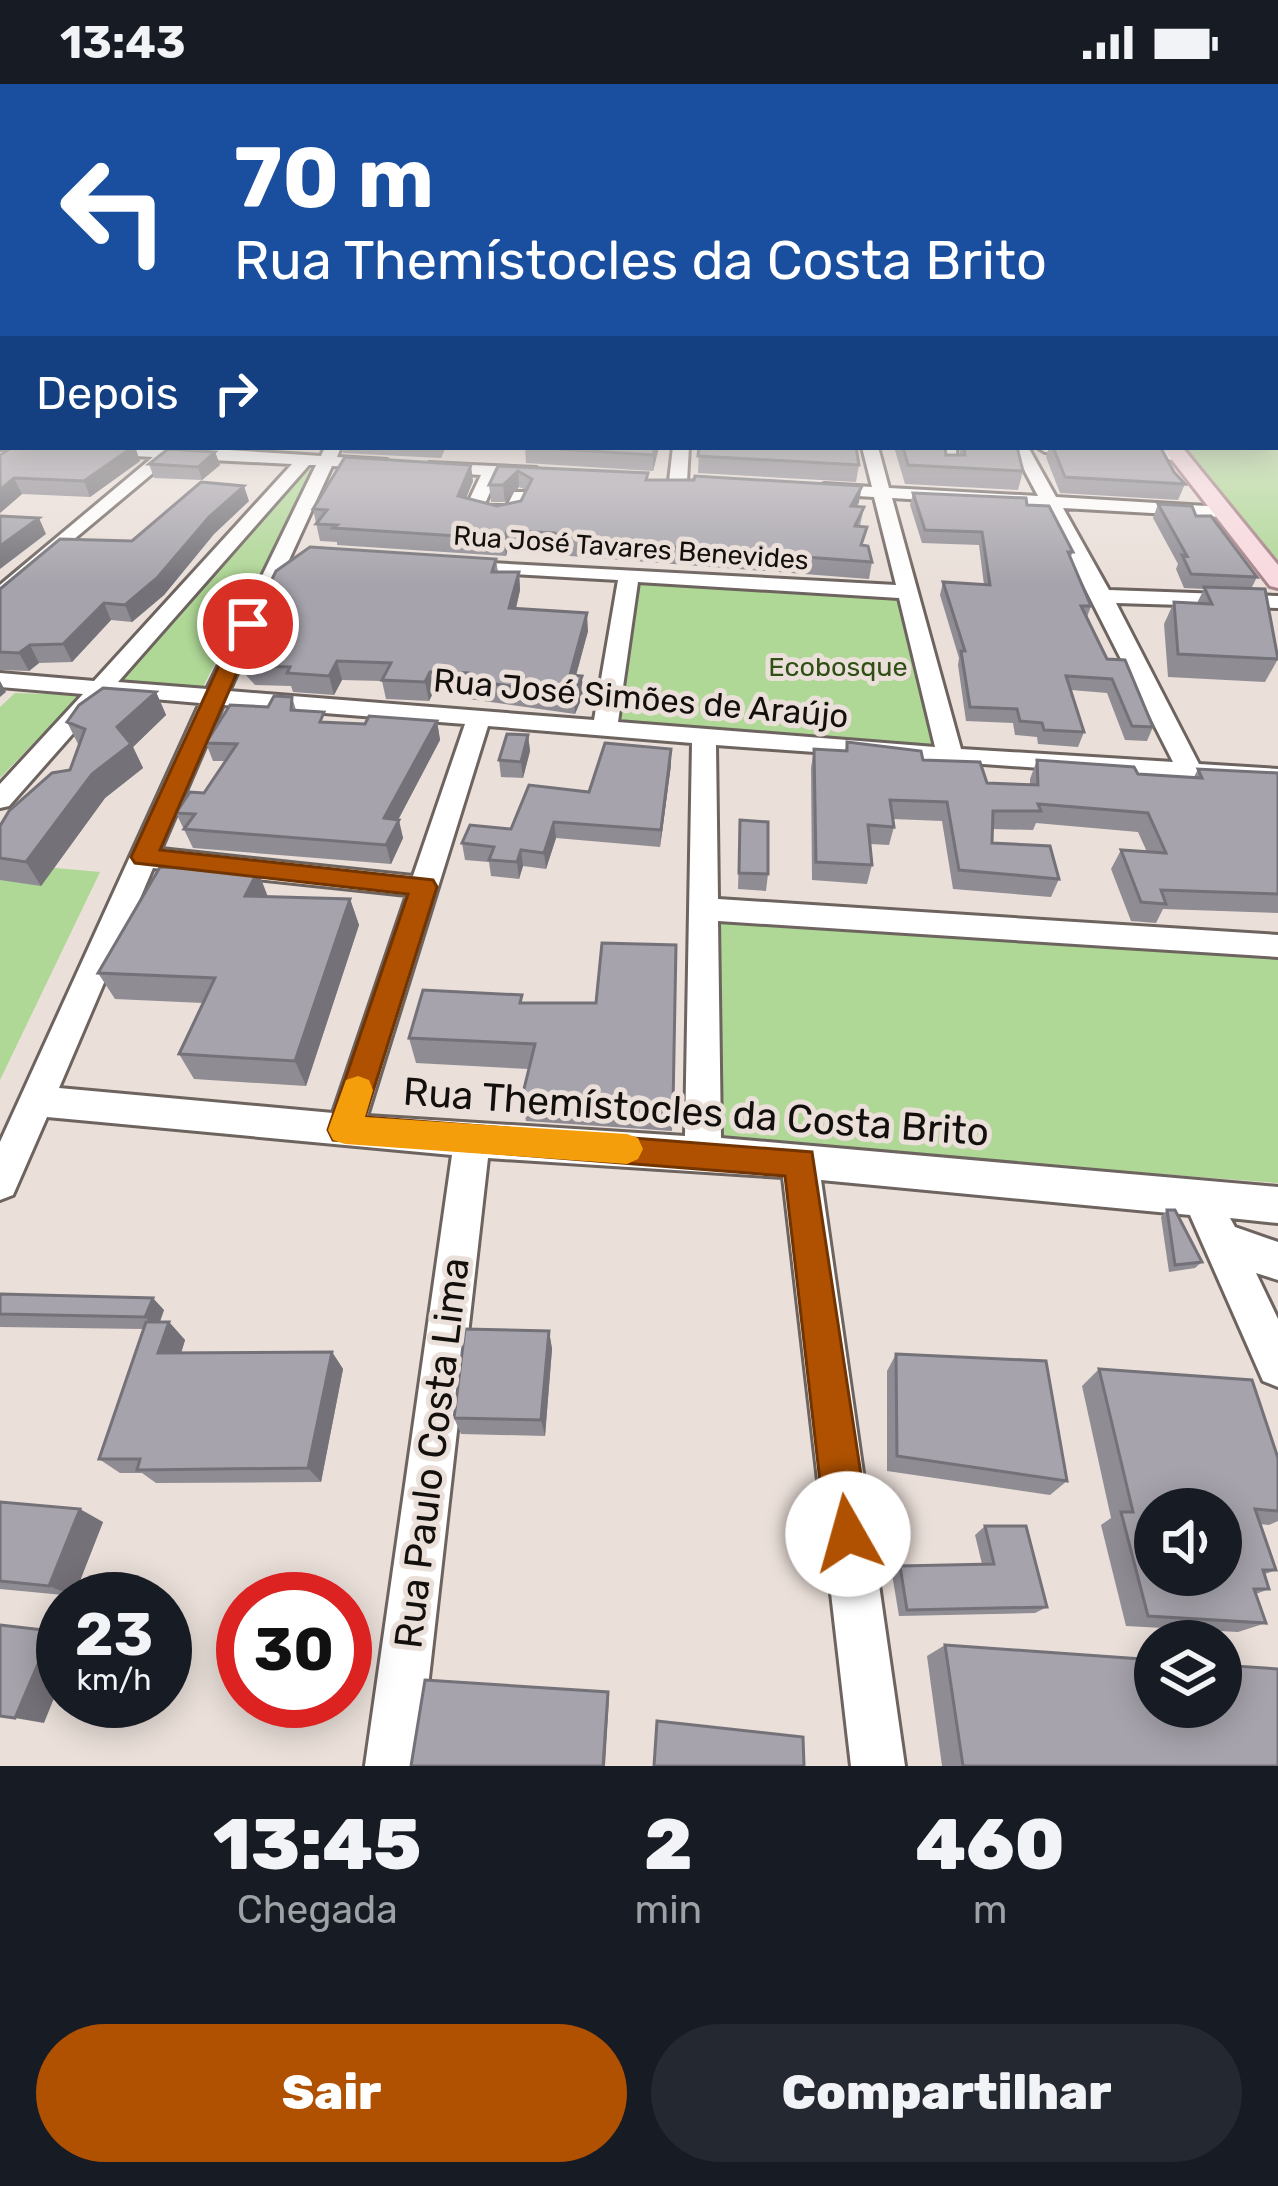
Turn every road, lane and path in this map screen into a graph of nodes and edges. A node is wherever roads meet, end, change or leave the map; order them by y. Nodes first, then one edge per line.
1 (171, 450) edge
2 (512, 450) edge
3 (681, 450) edge
4 (871, 450) edge
5 (948, 450) edge
6 (1022, 450) edge
7 (1142, 450) edge
8 (1175, 451) edge
9 (322, 456) edge
10 (397, 465) edge
11 (420, 466) edge
12 (951, 467) edge
13 (498, 471) junction
14 (548, 474) edge
15 (656, 480) edge
16 (678, 482) junction
17 (700, 483) edge
18 (814, 489) edge
19 (883, 493) junction
20 (520, 496) edge
21 (1049, 502) junction
22 (1223, 512) junction
23 (281, 552) junction
24 (304, 554) edge
25 (443, 563) edge
26 (629, 576) junction
27 (1278, 581) edge
28 (906, 592) junction
29 (0, 595) edge
30 (1102, 596) junction
31 (1278, 602) edge
32 (0, 680) edge
33 (100, 688) junction
34 (215, 697) junction
35 (479, 718) junction
36 (605, 728) junction
37 (704, 736) junction
38 (950, 756) junction
39 (1190, 772) junction
40 (1278, 777) edge
41 (0, 800) edge
42 (144, 857) junction
43 (424, 887) junction
44 (704, 909) junction
45 (1278, 946) edge
46 (35, 1101) junction
47 (345, 1130) junction
48 (472, 1141) junction
49 (703, 1153) junction
50 (800, 1162) junction
51 (0, 1183) edge
52 (1202, 1199) junction
53 (1278, 1205) edge
54 (1222, 1242) junction
55 (1278, 1261) edge
56 (1278, 1366) edge
57 (392, 1766) edge
58 (878, 1766) edge

1 - 9 street
1 - 29 street
2 - 13 street
3 - 16 street
4 - 19 street
5 - 12 street
6 - 21 street
7 - 8 street
8 - 22 main road
9 - 10 street
9 - 23 street
9 - 33 street
11 - 13 street
13 - 14 street
13 - 20 street
15 - 16 street
16 - 17 street
18 - 19 street
19 - 21 street
19 - 28 street
21 - 22 street
21 - 30 street
22 - 27 main road
23 - 24 street
23 - 34 street
25 - 26 street, Rua José Tavares Benevides
26 - 28 street, Rua José Tavares Benevides
26 - 36 street
28 - 38 street
30 - 31 street
30 - 39 street
32 - 33 street, Rua José Simões de Araújo
33 - 34 street, Rua José Simões de Araújo
33 - 41 street
34 - 35 street, Rua José Simões de Araújo
34 - 42 street
35 - 36 street, Rua José Simões de Araújo
35 - 43 street
36 - 37 street, Rua José Simões de Araújo
37 - 38 street, Rua José Simões de Araújo
37 - 44 street
38 - 39 street, Rua José Simões de Araújo
39 - 40 street, Rua José Simões de Araújo
42 - 43 street
42 - 46 street
43 - 47 street
44 - 45 street
44 - 49 street
46 - 47 street, Rua Themístocles da Costa Brito
46 - 51 street
47 - 48 street, Rua Themístocles da Costa Brito
48 - 49 street, Rua Themístocles da Costa Brito
48 - 57 street, Rua Paulo Costa Lima
49 - 50 street, Rua Themístocles da Costa Brito
50 - 52 street, Rua Themístocles da Costa Brito
50 - 58 street
52 - 53 street, Rua Themístocles da Costa Brito
52 - 54 street
54 - 55 street
54 - 56 street

